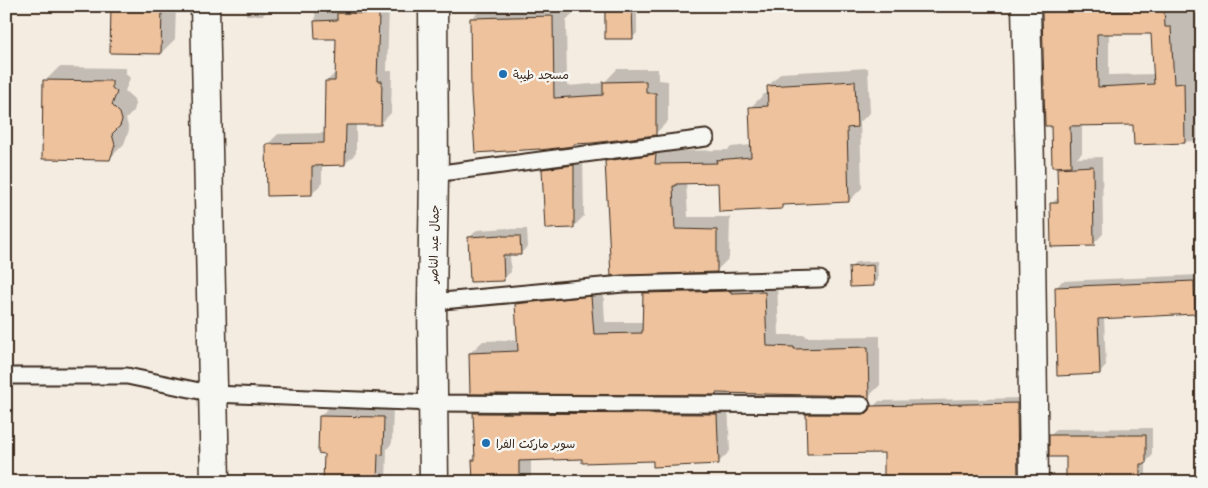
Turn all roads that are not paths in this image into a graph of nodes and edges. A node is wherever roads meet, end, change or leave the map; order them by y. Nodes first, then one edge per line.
1 (205, 6) edge
2 (433, 6) edge
3 (1026, 6) edge
4 (706, 138) dead end
5 (434, 174) junction
6 (820, 279) dead end
7 (432, 302) junction
8 (6, 376) edge
9 (214, 394) junction
10 (433, 403) junction
11 (862, 404) dead end
12 (215, 482) edge
13 (434, 482) edge
14 (1034, 482) edge

1 - 9 street
2 - 5 street, جمال عبد الناصر
3 - 14 street
4 - 5 lane
5 - 7 street, جمال عبد الناصر
6 - 7 lane
7 - 10 street, جمال عبد الناصر
8 - 9 lane
9 - 10 lane
9 - 12 street
10 - 11 lane
10 - 13 street, جمال عبد الناصر

